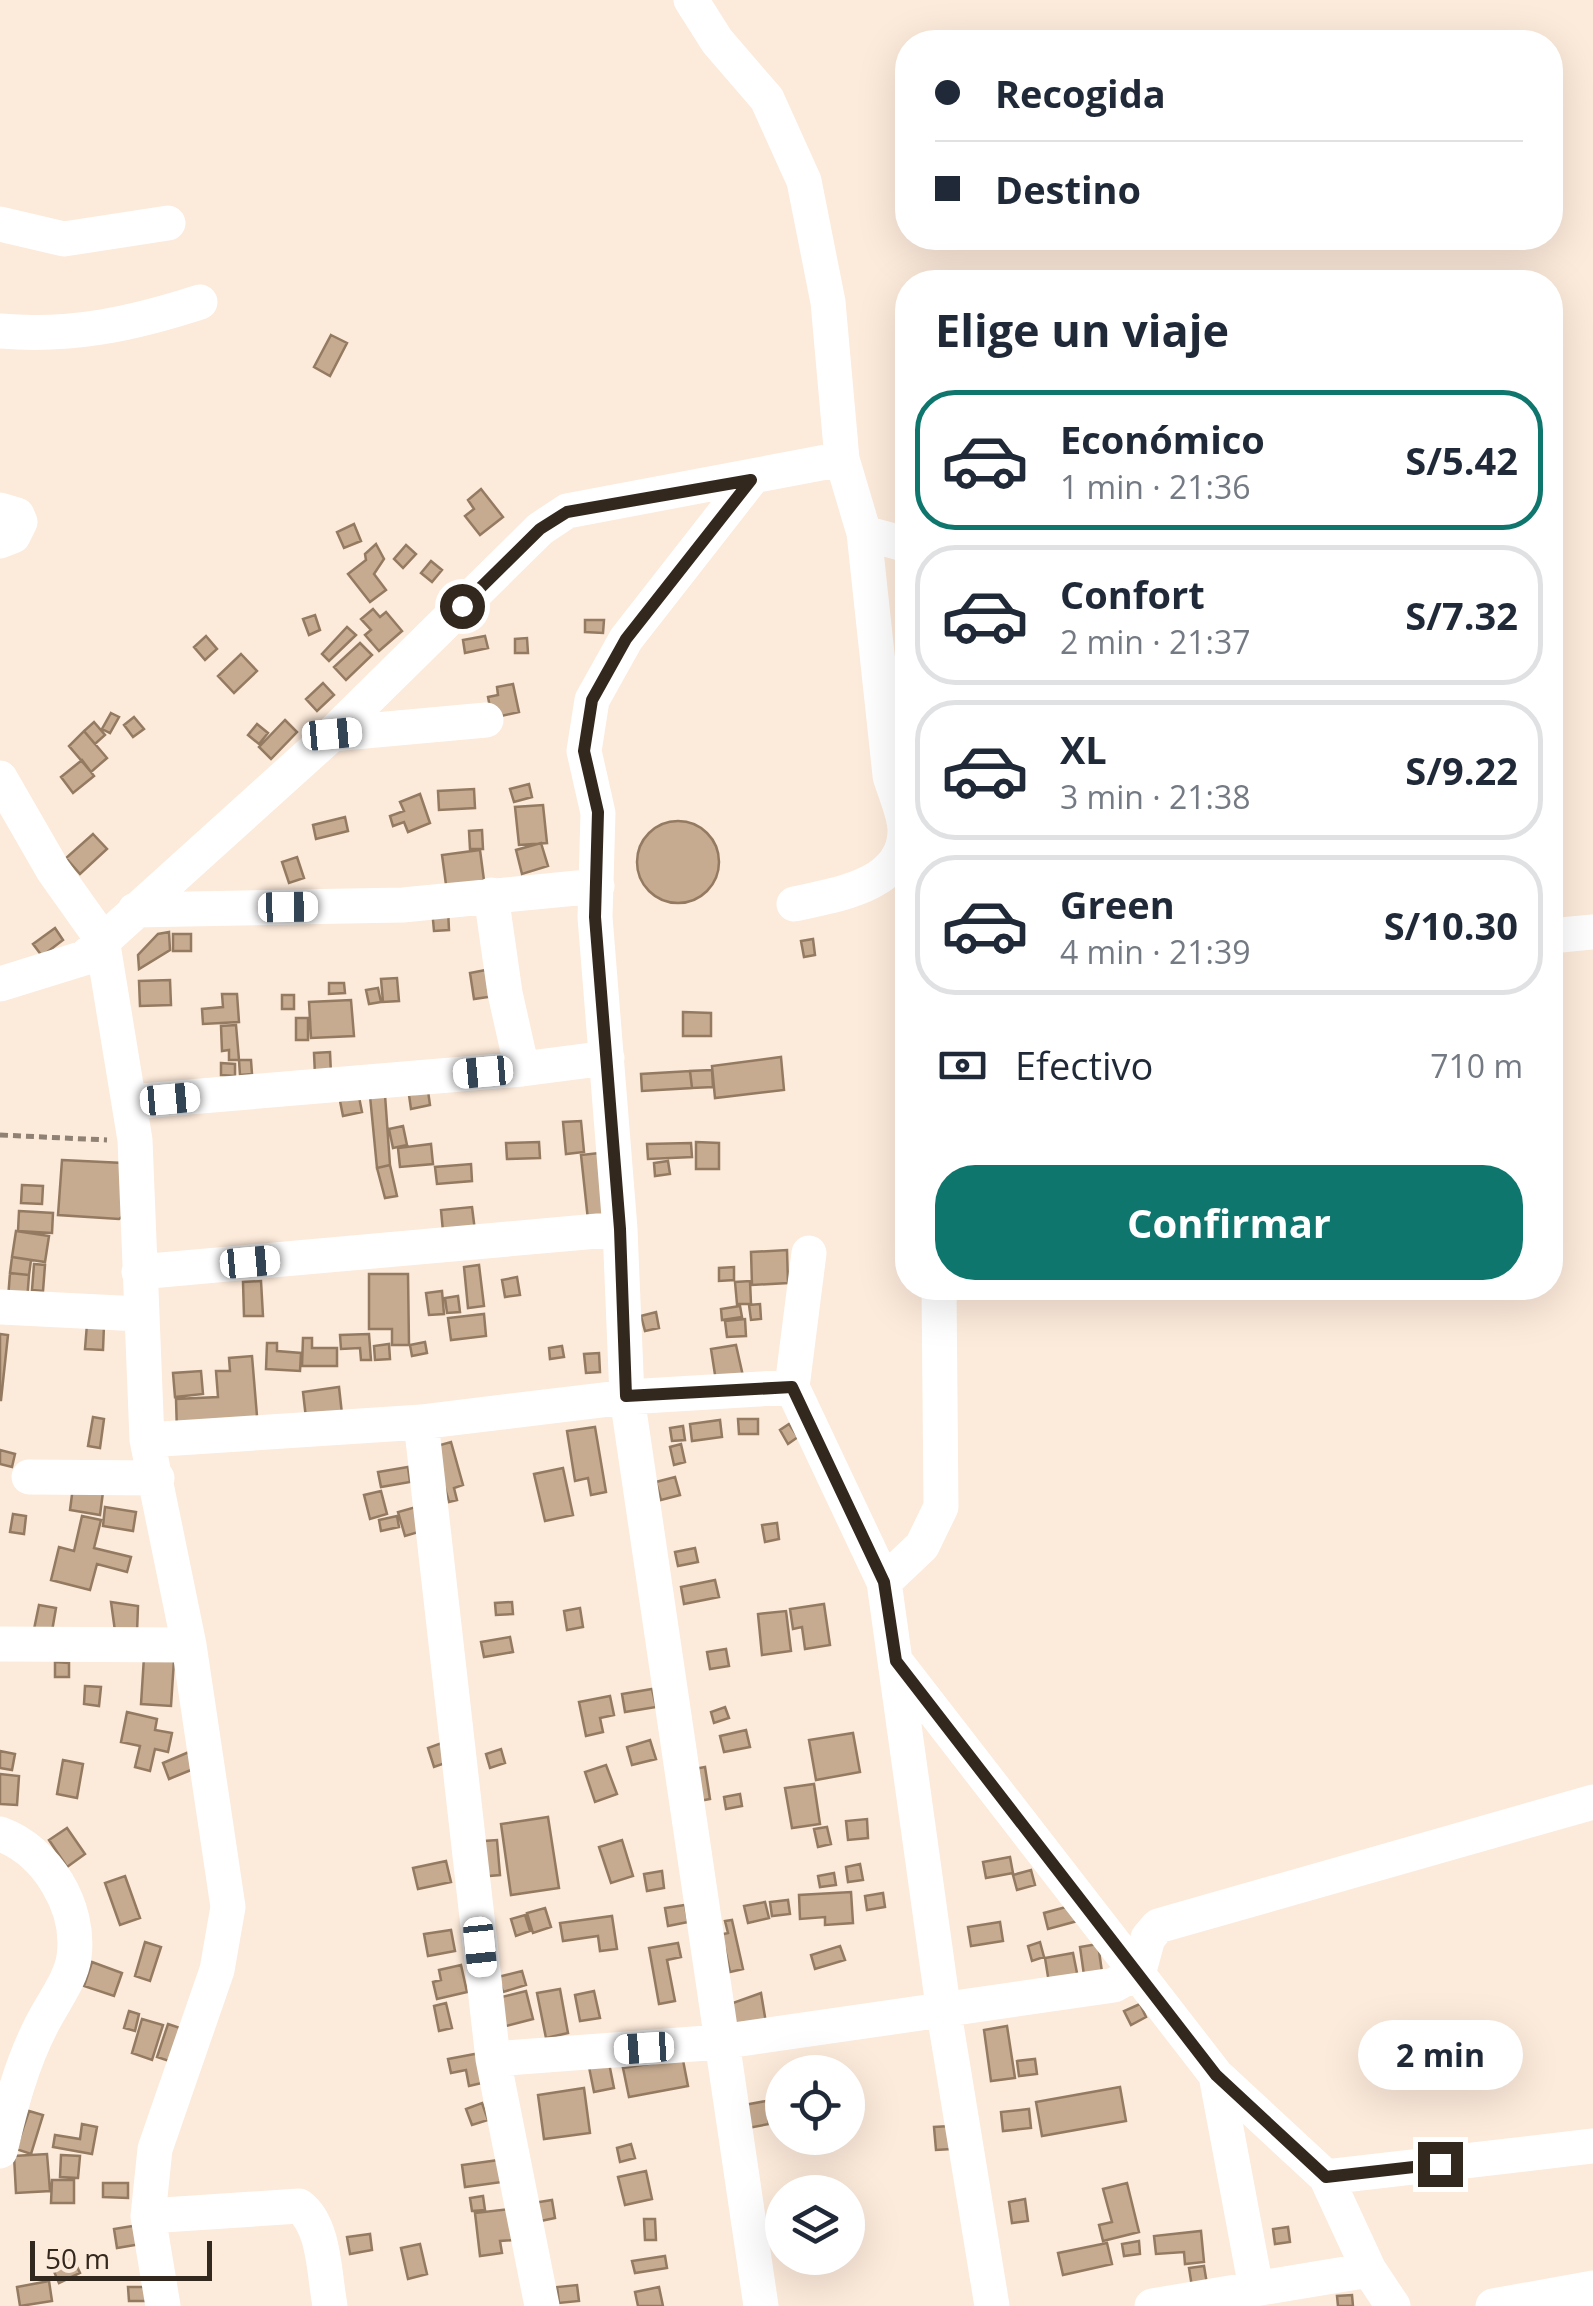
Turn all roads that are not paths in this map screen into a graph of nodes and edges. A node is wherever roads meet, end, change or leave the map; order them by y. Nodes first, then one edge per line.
1 (691, 0) edge
2 (168, 223) dead end
3 (0, 224) edge
4 (200, 302) dead end
5 (0, 331) edge
6 (842, 459) junction
7 (751, 480) junction
8 (0, 510) edge
9 (864, 533) junction
10 (0, 541) edge
11 (895, 541) edge
12 (486, 720) dead end
13 (332, 734) junction
14 (895, 758) edge
15 (0, 778) edge
16 (895, 863) edge
17 (597, 886) junction
18 (491, 895) junction
19 (794, 904) dead end
20 (135, 910) junction
21 (1593, 932) edge
22 (1563, 935) edge
23 (102, 939) junction
24 (0, 984) edge
25 (607, 1058) junction
26 (522, 1069) junction
27 (130, 1102) junction
28 (620, 1229) junction
29 (809, 1253) dead end
30 (140, 1272) junction
31 (939, 1300) edge
32 (0, 1307) edge
33 (140, 1314) junction
34 (792, 1387) junction
35 (626, 1396) junction
36 (421, 1422) junction
37 (147, 1440) junction
38 (29, 1476) dead end
39 (157, 1478) junction
40 (884, 1582) junction
41 (0, 1644) edge
42 (188, 1645) junction
43 (896, 1661) junction
44 (1593, 1802) edge
45 (0, 1834) edge
46 (1139, 1972) junction
47 (944, 2013) junction
48 (42, 2022) junction
49 (720, 2042) junction
50 (0, 2050) edge
51 (492, 2059) junction
52 (1216, 2075) junction
53 (1593, 2146) edge
54 (0, 2151) edge
55 (1326, 2177) junction
56 (148, 2216) junction
57 (1368, 2270) junction
58 (1256, 2288) junction
59 (1593, 2288) edge
60 (1205, 2302) edge
61 (163, 2306) edge
62 (330, 2306) edge
63 (542, 2306) edge
64 (762, 2306) edge
65 (992, 2306) edge
66 (1152, 2306) edge
67 (1393, 2306) edge
68 (1493, 2306) edge

1 - 6 street
2 - 3 street
4 - 5 street
6 - 7 street
6 - 9 street
7 - 13 street
7 - 17 street
8 - 10 street
9 - 11 street
9 - 14 street
12 - 13 street
13 - 20 street
15 - 23 street
16 - 19 street
17 - 18 street
17 - 25 street
18 - 20 street
18 - 26 street
20 - 23 street
21 - 22 street
23 - 24 street
23 - 27 street
25 - 26 street
25 - 28 street
26 - 27 street
27 - 30 street
28 - 30 street
28 - 35 street
29 - 34 street
30 - 33 street
31 - 40 street
32 - 33 street
33 - 37 street
34 - 35 street
34 - 40 street
35 - 36 street
35 - 49 street
36 - 37 street
36 - 51 street
37 - 39 street
38 - 39 street
39 - 42 street
40 - 43 street
41 - 42 street
42 - 56 street
43 - 46 street
43 - 47 street
44 - 46 street
45 - 48 street
46 - 47 street
46 - 52 street
47 - 49 street
47 - 65 street
48 - 50 street
48 - 54 street
49 - 51 street
49 - 64 street
51 - 63 street
52 - 55 street
52 - 58 street
53 - 55 street
55 - 57 street
56 - 61 street
56 - 62 street
57 - 58 street
57 - 67 street
58 - 60 street
59 - 68 street
60 - 66 street

